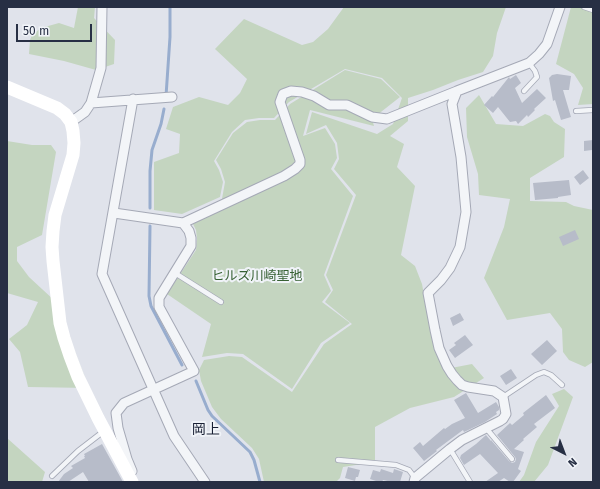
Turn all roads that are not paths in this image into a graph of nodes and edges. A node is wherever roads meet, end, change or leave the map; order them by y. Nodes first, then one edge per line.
1 (102, 7) edge
2 (560, 7) edge
3 (584, 7) edge
4 (593, 10) edge
5 (529, 63) junction
6 (7, 87) edge
7 (458, 91) junction
8 (524, 91) dead end
9 (172, 97) dead end
10 (134, 100) junction
11 (90, 103) junction
12 (593, 110) edge
13 (576, 111) dead end
14 (71, 122) junction
15 (114, 213) junction
16 (183, 223) junction
17 (175, 273) junction
18 (221, 302) dead end
19 (562, 385) dead end
20 (154, 390) junction
21 (504, 397) junction
22 (486, 428) junction
23 (105, 430) junction
24 (450, 449) junction
25 (512, 459) dead end
26 (338, 460) dead end
27 (52, 476) dead end
28 (130, 478) edge
29 (414, 480) edge
30 (205, 482) edge
31 (470, 482) edge

1 - 11 street
2 - 5 street
3 - 4 lane
5 - 7 street
5 - 8 lane
6 - 14 street
7 - 16 street
7 - 21 street
9 - 10 street
10 - 11 street
10 - 15 street
11 - 14 street
12 - 13 lane
14 - 23 street
15 - 16 street
15 - 20 street
16 - 17 street
17 - 18 lane
17 - 20 street
19 - 21 lane
20 - 28 street
20 - 30 street
21 - 22 street
22 - 24 street
22 - 25 lane
23 - 27 lane
23 - 28 street
24 - 29 street
24 - 31 lane
26 - 29 lane

